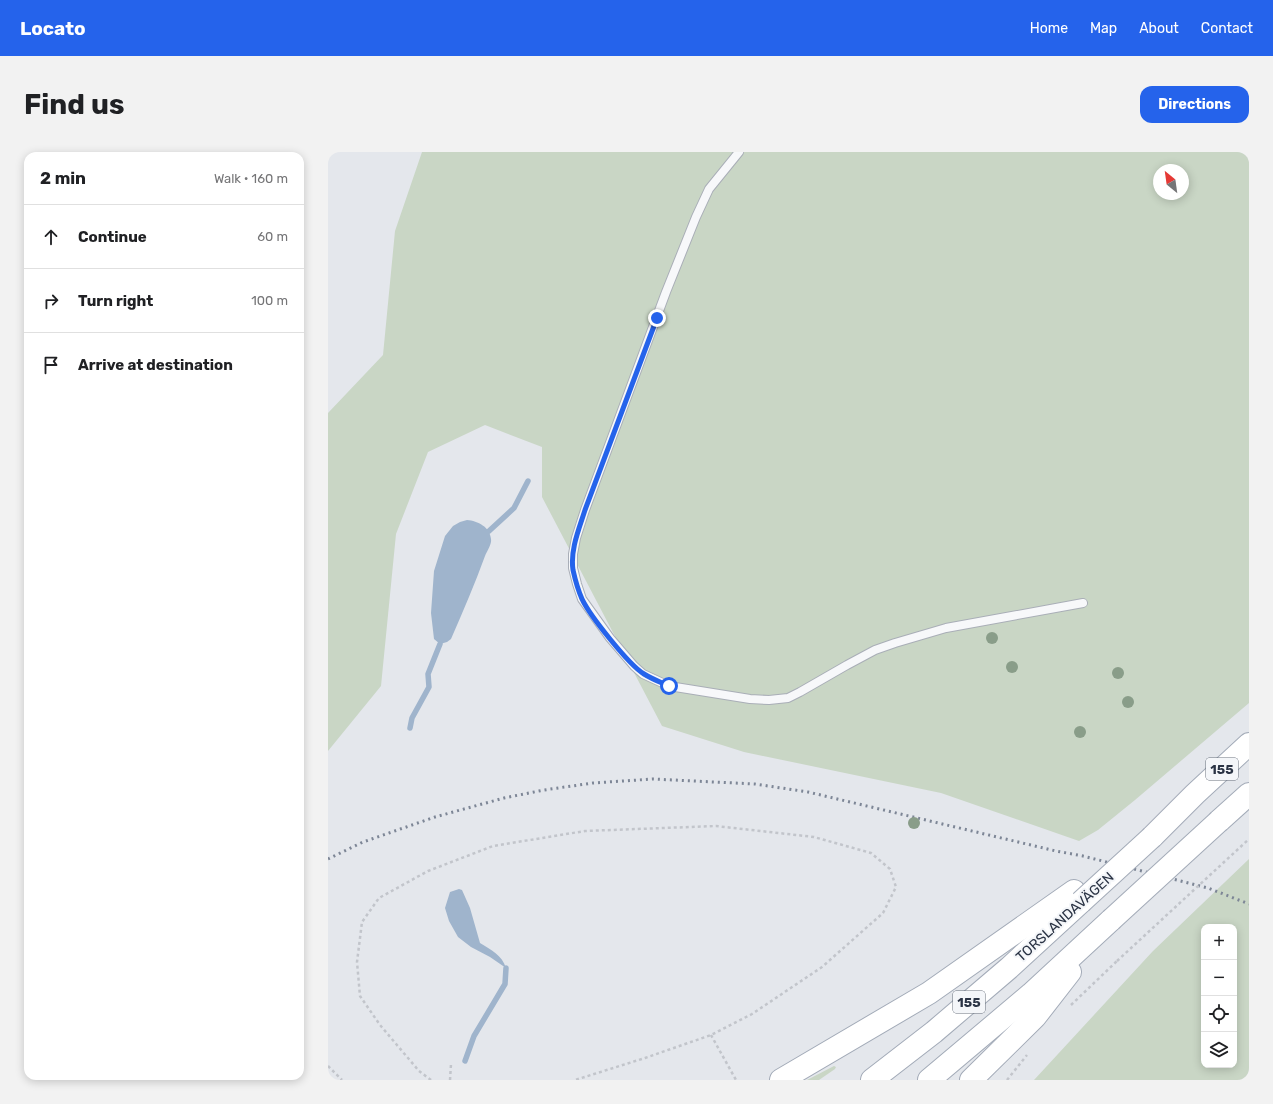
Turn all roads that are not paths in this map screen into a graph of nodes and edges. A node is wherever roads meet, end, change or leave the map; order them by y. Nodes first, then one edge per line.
1 (739, 152) edge
2 (1083, 603) dead end
3 (1249, 744) edge
4 (1249, 794) edge
5 (1078, 897) junction
6 (1111, 920) junction
7 (781, 1080) edge
8 (872, 1080) edge
9 (929, 1080) edge
10 (971, 1080) edge

1 - 2 lane
3 - 5 main road, TORSLANDAVÄGEN / 155, bridge
4 - 6 main road, 155, bridge
5 - 7 main road
5 - 8 main road, TORSLANDAVÄGEN / 155
6 - 9 main road, 155
6 - 10 main road

